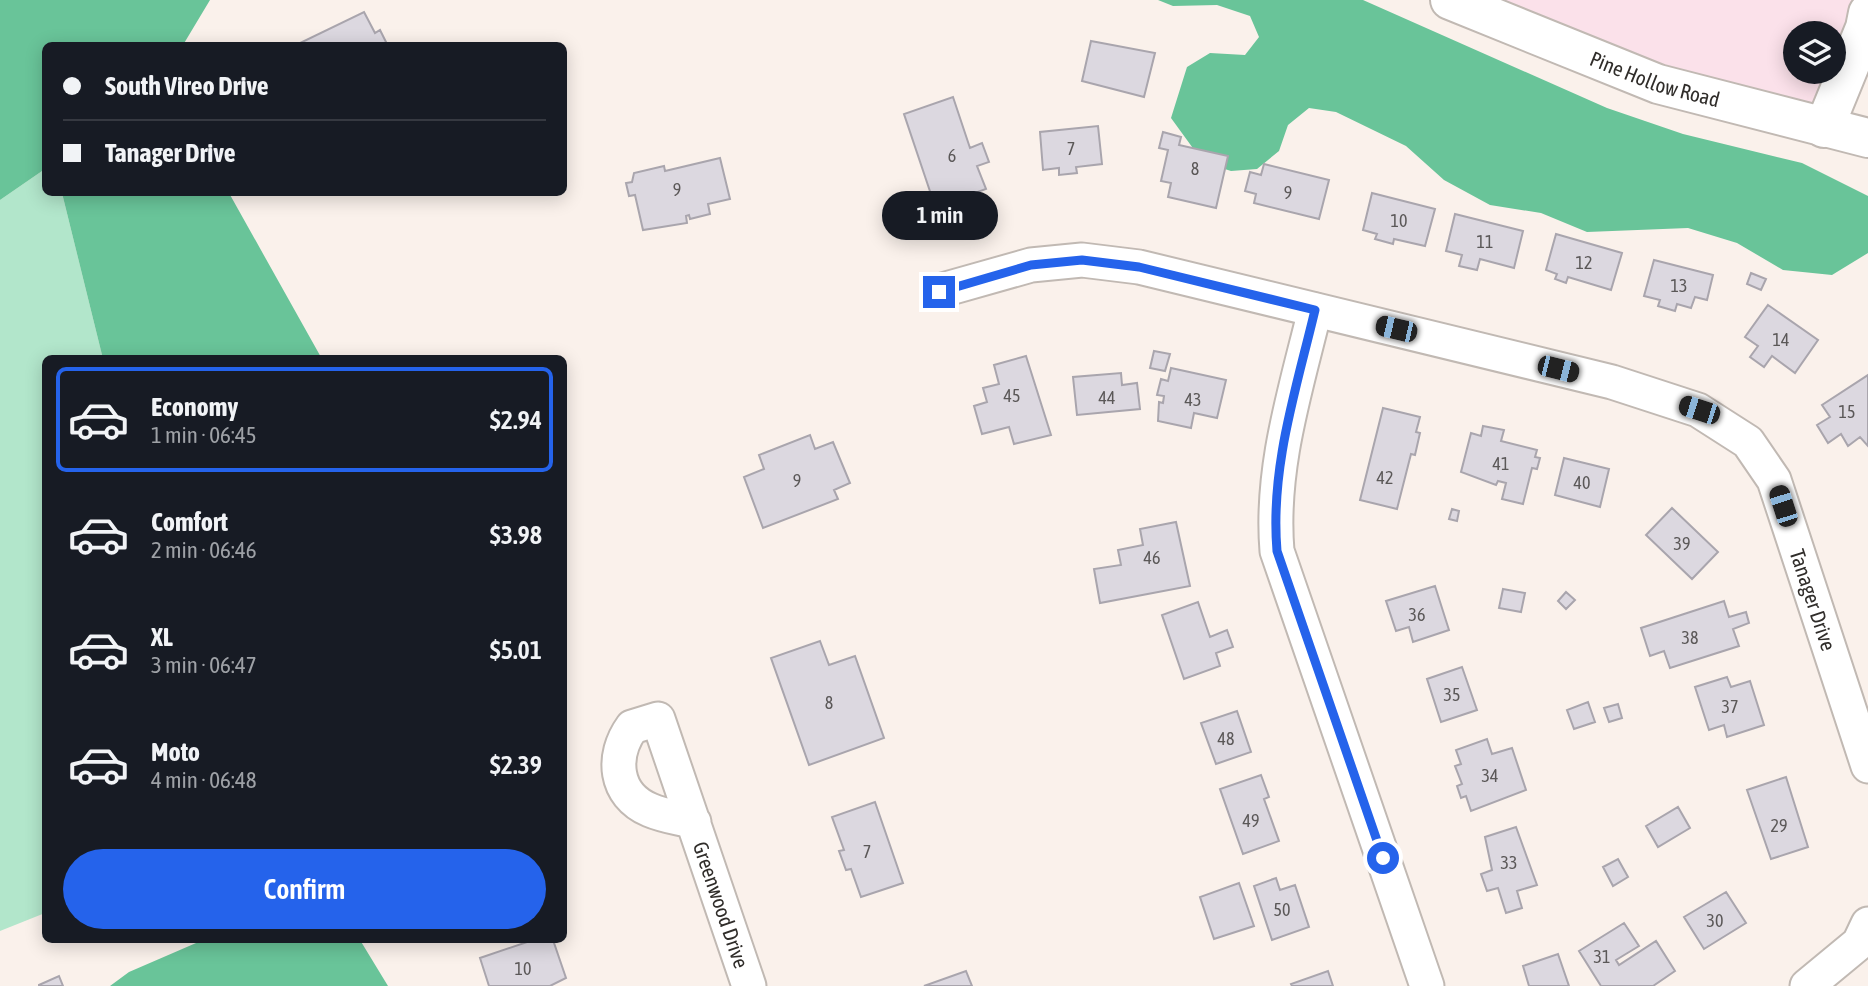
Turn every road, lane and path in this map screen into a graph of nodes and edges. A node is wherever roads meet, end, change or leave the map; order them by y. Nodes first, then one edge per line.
1 (1450, 0) edge
2 (1868, 13) edge
3 (1824, 128) junction
4 (1868, 138) edge
5 (939, 292) dead end
6 (1315, 310) junction
7 (1868, 766) edge
8 (694, 822) dead end
9 (1868, 924) edge
10 (750, 986) edge
11 (1427, 986) edge
12 (1807, 986) edge

1 - 3 street, Pine Hollow Road
2 - 3 street
3 - 4 street, Pine Hollow Road
5 - 6 street, Tanager Drive
6 - 7 street, Tanager Drive
6 - 11 street
8 - 10 street, Greenwood Drive
9 - 12 street

